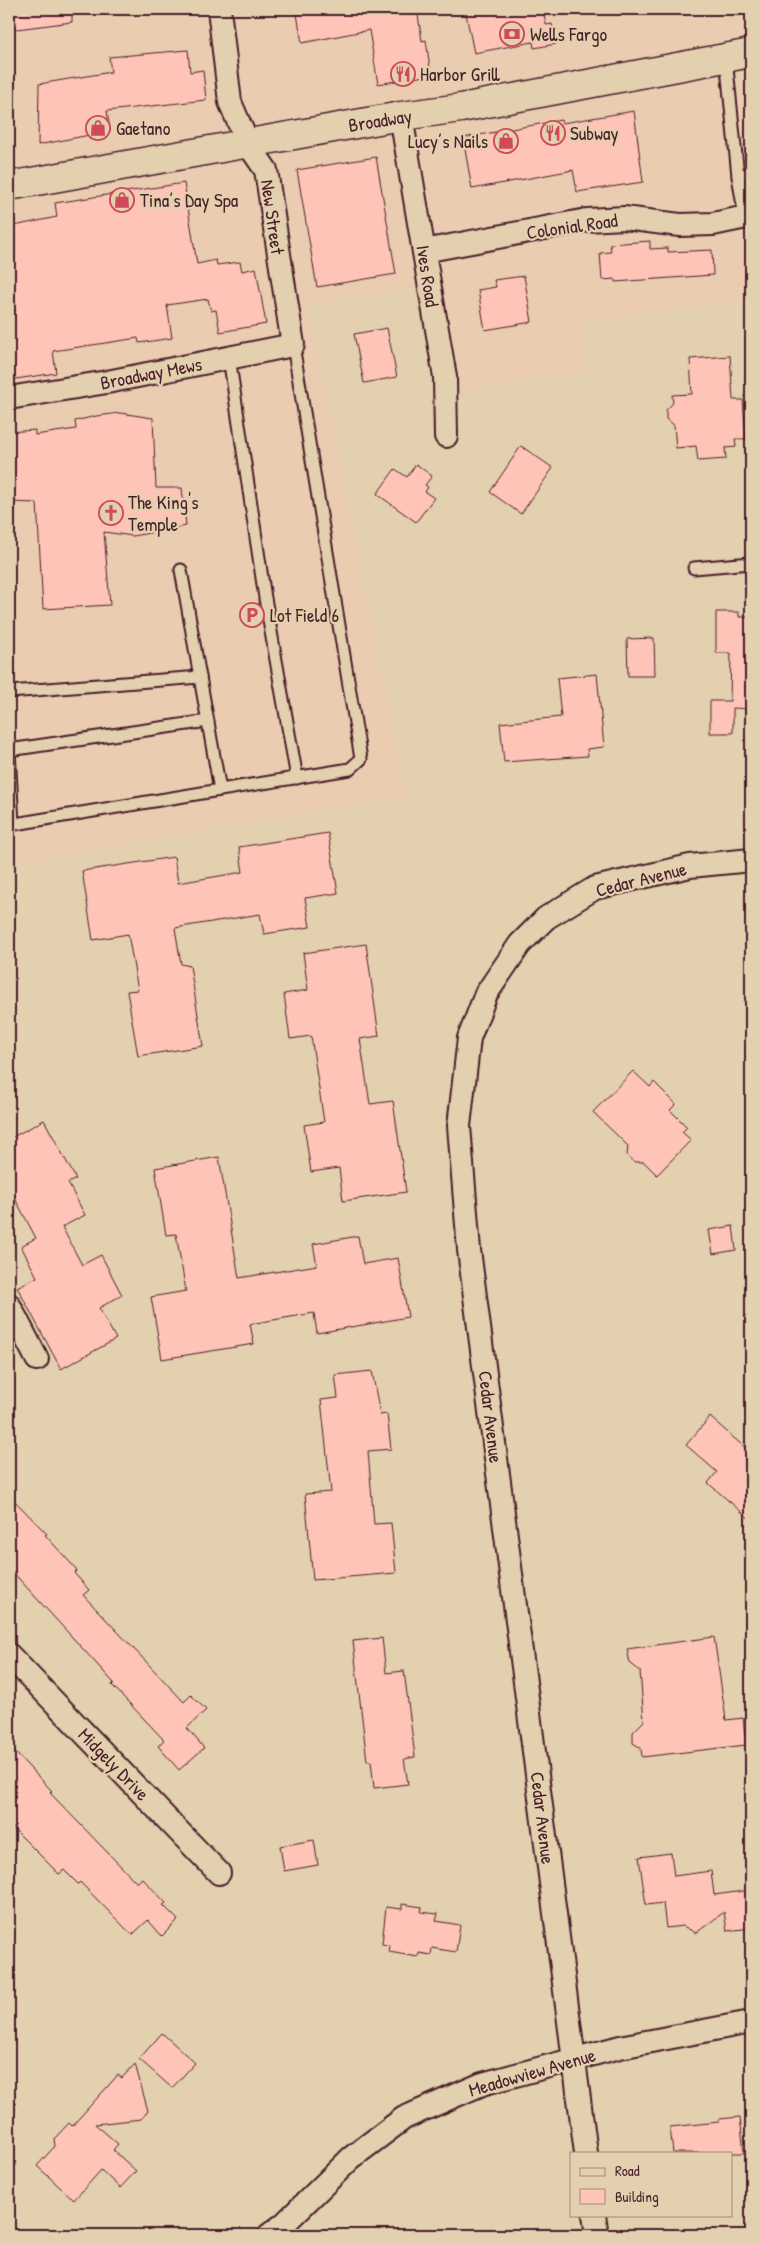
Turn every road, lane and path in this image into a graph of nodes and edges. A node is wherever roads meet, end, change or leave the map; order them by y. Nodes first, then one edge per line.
1 (219, 9) edge
2 (739, 55) edge
3 (401, 116) junction
4 (248, 144) junction
5 (751, 173) edge
6 (738, 176) junction
7 (9, 186) edge
8 (748, 217) edge
9 (424, 251) junction
10 (292, 344) junction
11 (229, 358) junction
12 (9, 398) edge
13 (446, 436) dead end
14 (751, 564) edge
15 (694, 568) dead end
16 (181, 570) dead end
17 (200, 677) junction
18 (9, 692) edge
19 (208, 721) junction
20 (9, 750) edge
21 (297, 778) junction
22 (220, 790) junction
23 (11, 824) edge
24 (751, 860) edge
25 (9, 1304) edge
26 (37, 1360) dead end
27 (9, 1655) edge
28 (219, 1873) dead end
29 (751, 2022) edge
30 (574, 2060) junction
31 (586, 2152) edge
32 (594, 2216) edge
33 (269, 2235) edge
34 (597, 2235) edge

1 - 4 street, New Street
2 - 3 main road, Broadway
2 - 6 lane
3 - 4 main road, Broadway
3 - 9 street, Ives Road
4 - 7 main road, Broadway
4 - 10 street, New Street
5 - 6 lane
6 - 8 lane
8 - 9 street, Colonial Road
9 - 13 street, Ives Road
10 - 11 street, Broadway Mews
10 - 21 lane
11 - 12 street, Broadway Mews
11 - 21 lane
14 - 15 lane
16 - 17 lane
17 - 18 lane
17 - 19 lane
19 - 20 lane
19 - 22 lane
20 - 23 lane
21 - 22 lane
22 - 23 lane
24 - 30 street, Cedar Avenue
25 - 26 street
27 - 28 street, Midgely Drive
29 - 30 street, Meadowview Avenue
30 - 31 street, Cedar Avenue
30 - 33 street, Meadowview Avenue
32 - 34 street

